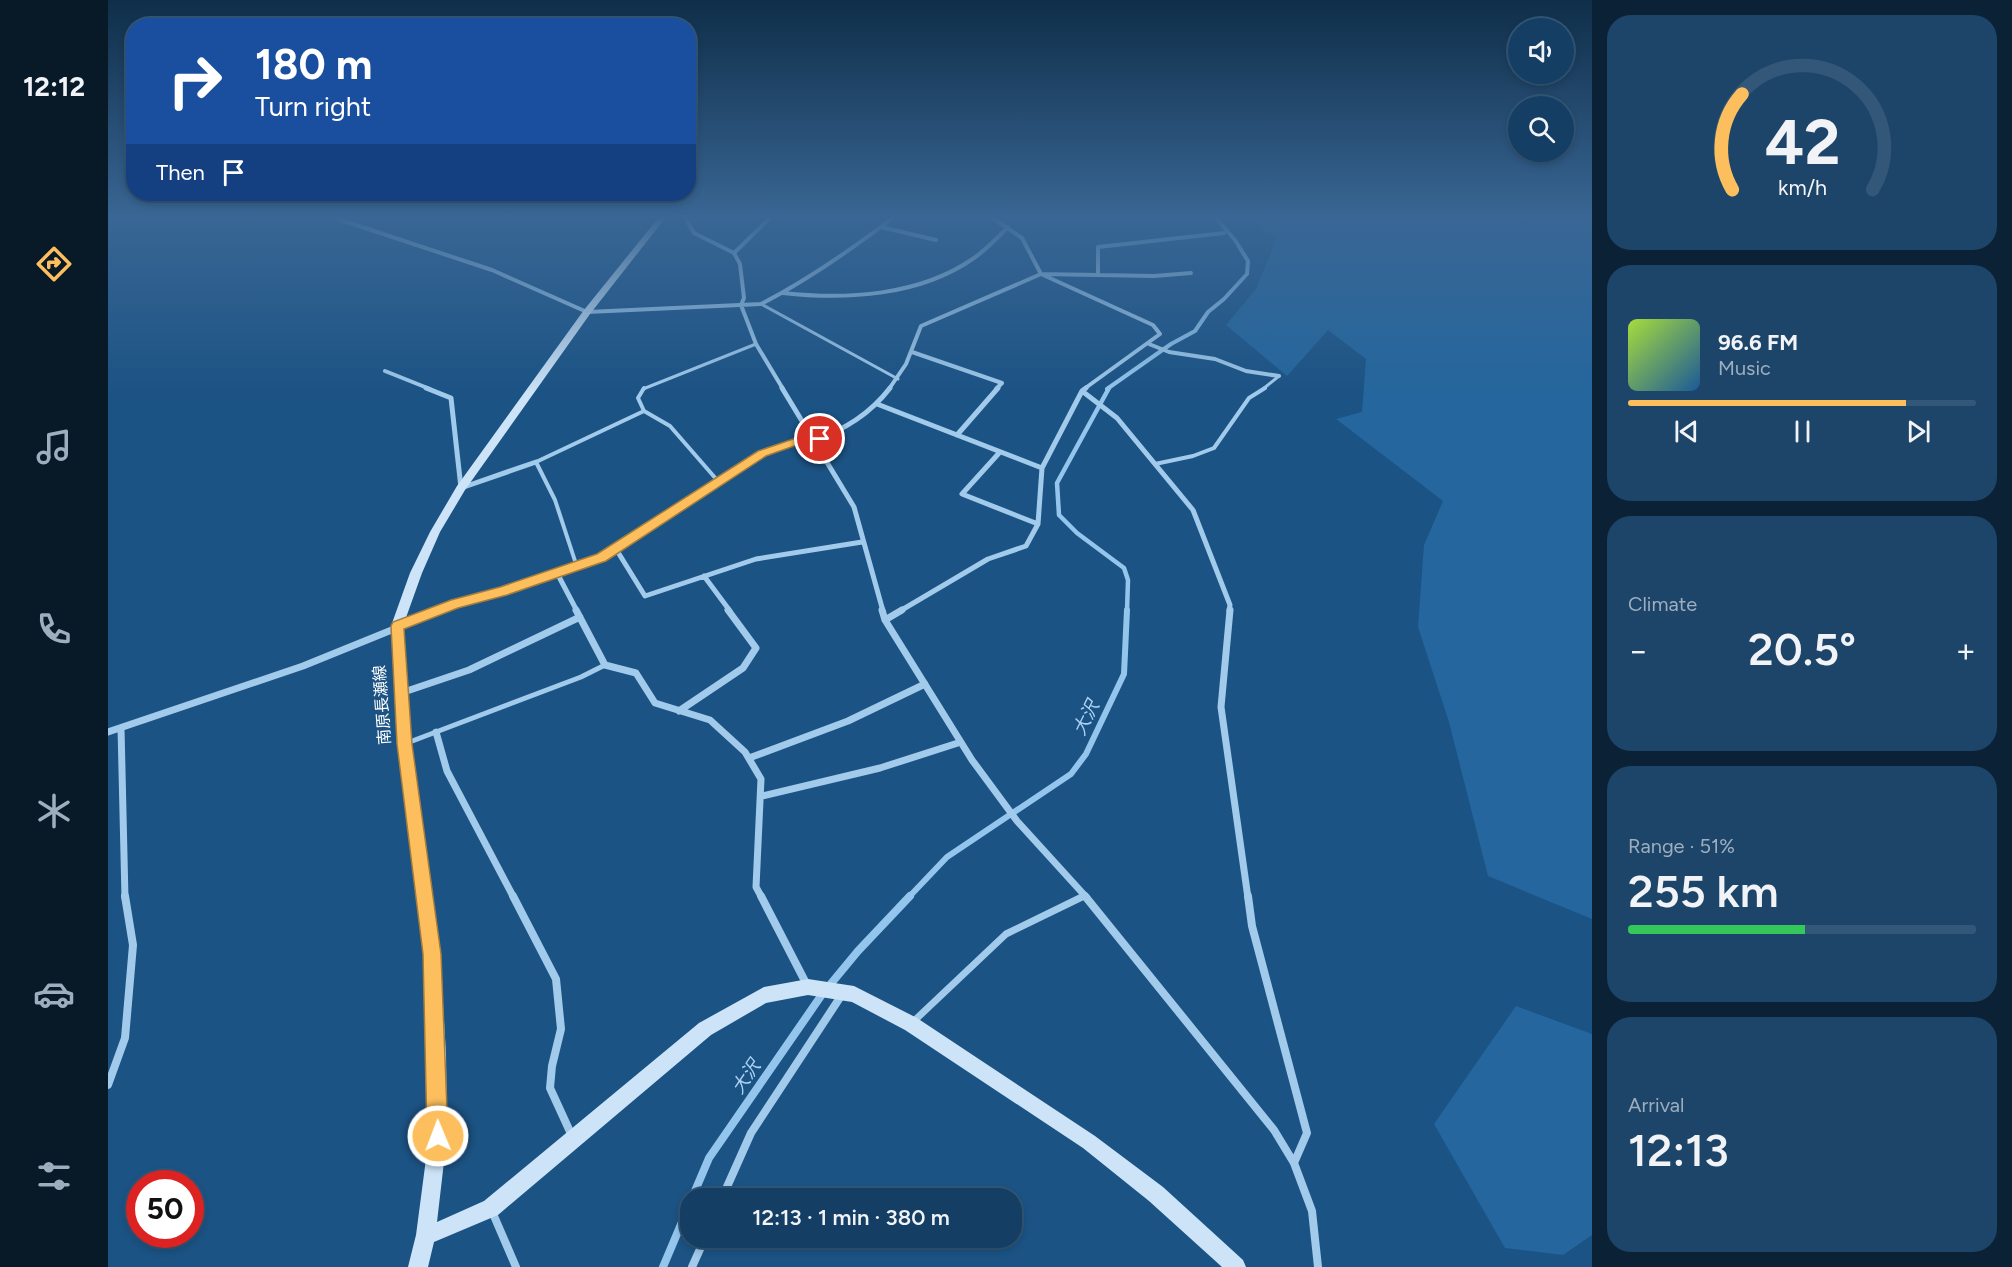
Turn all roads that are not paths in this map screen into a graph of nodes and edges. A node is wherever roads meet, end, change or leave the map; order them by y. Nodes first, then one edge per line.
1 (506, 276) edge
2 (615, 276) edge
3 (741, 276) edge
4 (807, 276) edge
5 (935, 276) edge
6 (1036, 276) edge
7 (1046, 276) edge
8 (783, 292) junction
9 (761, 304) junction
10 (741, 305) junction
11 (587, 312) junction
12 (756, 344) junction
13 (1149, 344) junction
14 (912, 352) junction
15 (385, 371) dead end
16 (1279, 376) joint
17 (898, 379) junction
18 (1082, 391) junction
19 (877, 404) junction
20 (644, 411) junction
21 (957, 435) junction
22 (812, 438) junction
23 (1000, 452) junction
24 (536, 462) junction
25 (1155, 464) junction
26 (1042, 468) junction
27 (717, 480) junction
28 (461, 488) junction
29 (1038, 524) junction
30 (862, 542) junction
31 (616, 549) junction
32 (576, 567) junction
33 (558, 573) junction
34 (704, 576) junction
35 (580, 617) junction
36 (885, 620) junction
37 (397, 626) junction
38 (605, 665) junction
39 (925, 684) junction
40 (400, 693) junction
41 (679, 711) junction
42 (121, 728) junction
43 (108, 732) edge
44 (436, 732) junction
45 (961, 742) junction
46 (404, 744) junction
47 (749, 758) junction
48 (762, 796) junction
49 (1085, 896) junction
50 (808, 987) junction
51 (843, 993) junction
52 (911, 1024) junction
53 (108, 1086) edge
54 (573, 1139) junction
55 (1294, 1163) junction
56 (726, 1188) edge
57 (491, 1208) junction
58 (426, 1235) junction
59 (701, 1248) edge
60 (1233, 1266) edge
61 (418, 1267) edge
62 (516, 1267) edge
63 (692, 1267) edge
64 (1318, 1267) edge

1 - 11 street
2 - 11 main road, 南原長瀬線
3 - 10 street
4 - 8 street
5 - 8 street
6 - 14 street
7 - 13 street
8 - 9 street
9 - 10 street
9 - 17 lane
10 - 11 street
10 - 12 street
11 - 28 main road, 南原長瀬線
12 - 20 lane
12 - 22 street
13 - 16 street
13 - 18 street
14 - 17 street
14 - 21 street
15 - 28 street
16 - 25 lane
17 - 19 street
18 - 25 street
18 - 26 street
19 - 21 street
19 - 22 street
20 - 24 lane
20 - 27 lane
21 - 23 street
22 - 27 street
22 - 30 street
23 - 26 street
23 - 29 street
24 - 28 street
24 - 32 lane
25 - 55 street
26 - 29 street
27 - 31 street
28 - 37 main road, 南原長瀬線
29 - 36 street
30 - 34 street
30 - 36 street
31 - 32 street
31 - 34 street
32 - 33 street
33 - 35 street
33 - 37 street
34 - 41 street
35 - 38 street
35 - 40 street
36 - 39 street
37 - 40 main road, 南原長瀬線
37 - 42 street
38 - 41 street
38 - 44 lane
39 - 45 street
39 - 47 street
40 - 46 main road, 南原長瀬線
41 - 47 street
42 - 43 street
42 - 53 street
44 - 46 lane
44 - 54 street
45 - 48 street
45 - 49 street
46 - 58 main road, 南原長瀬線
47 - 48 street
48 - 50 street
49 - 52 lane
49 - 55 street
50 - 51 main road
50 - 54 main road
51 - 52 main road
51 - 56 street
52 - 60 main road
54 - 57 main road
55 - 64 street
57 - 58 main road
57 - 62 street
58 - 61 main road, 南原長瀬線
59 - 63 street

